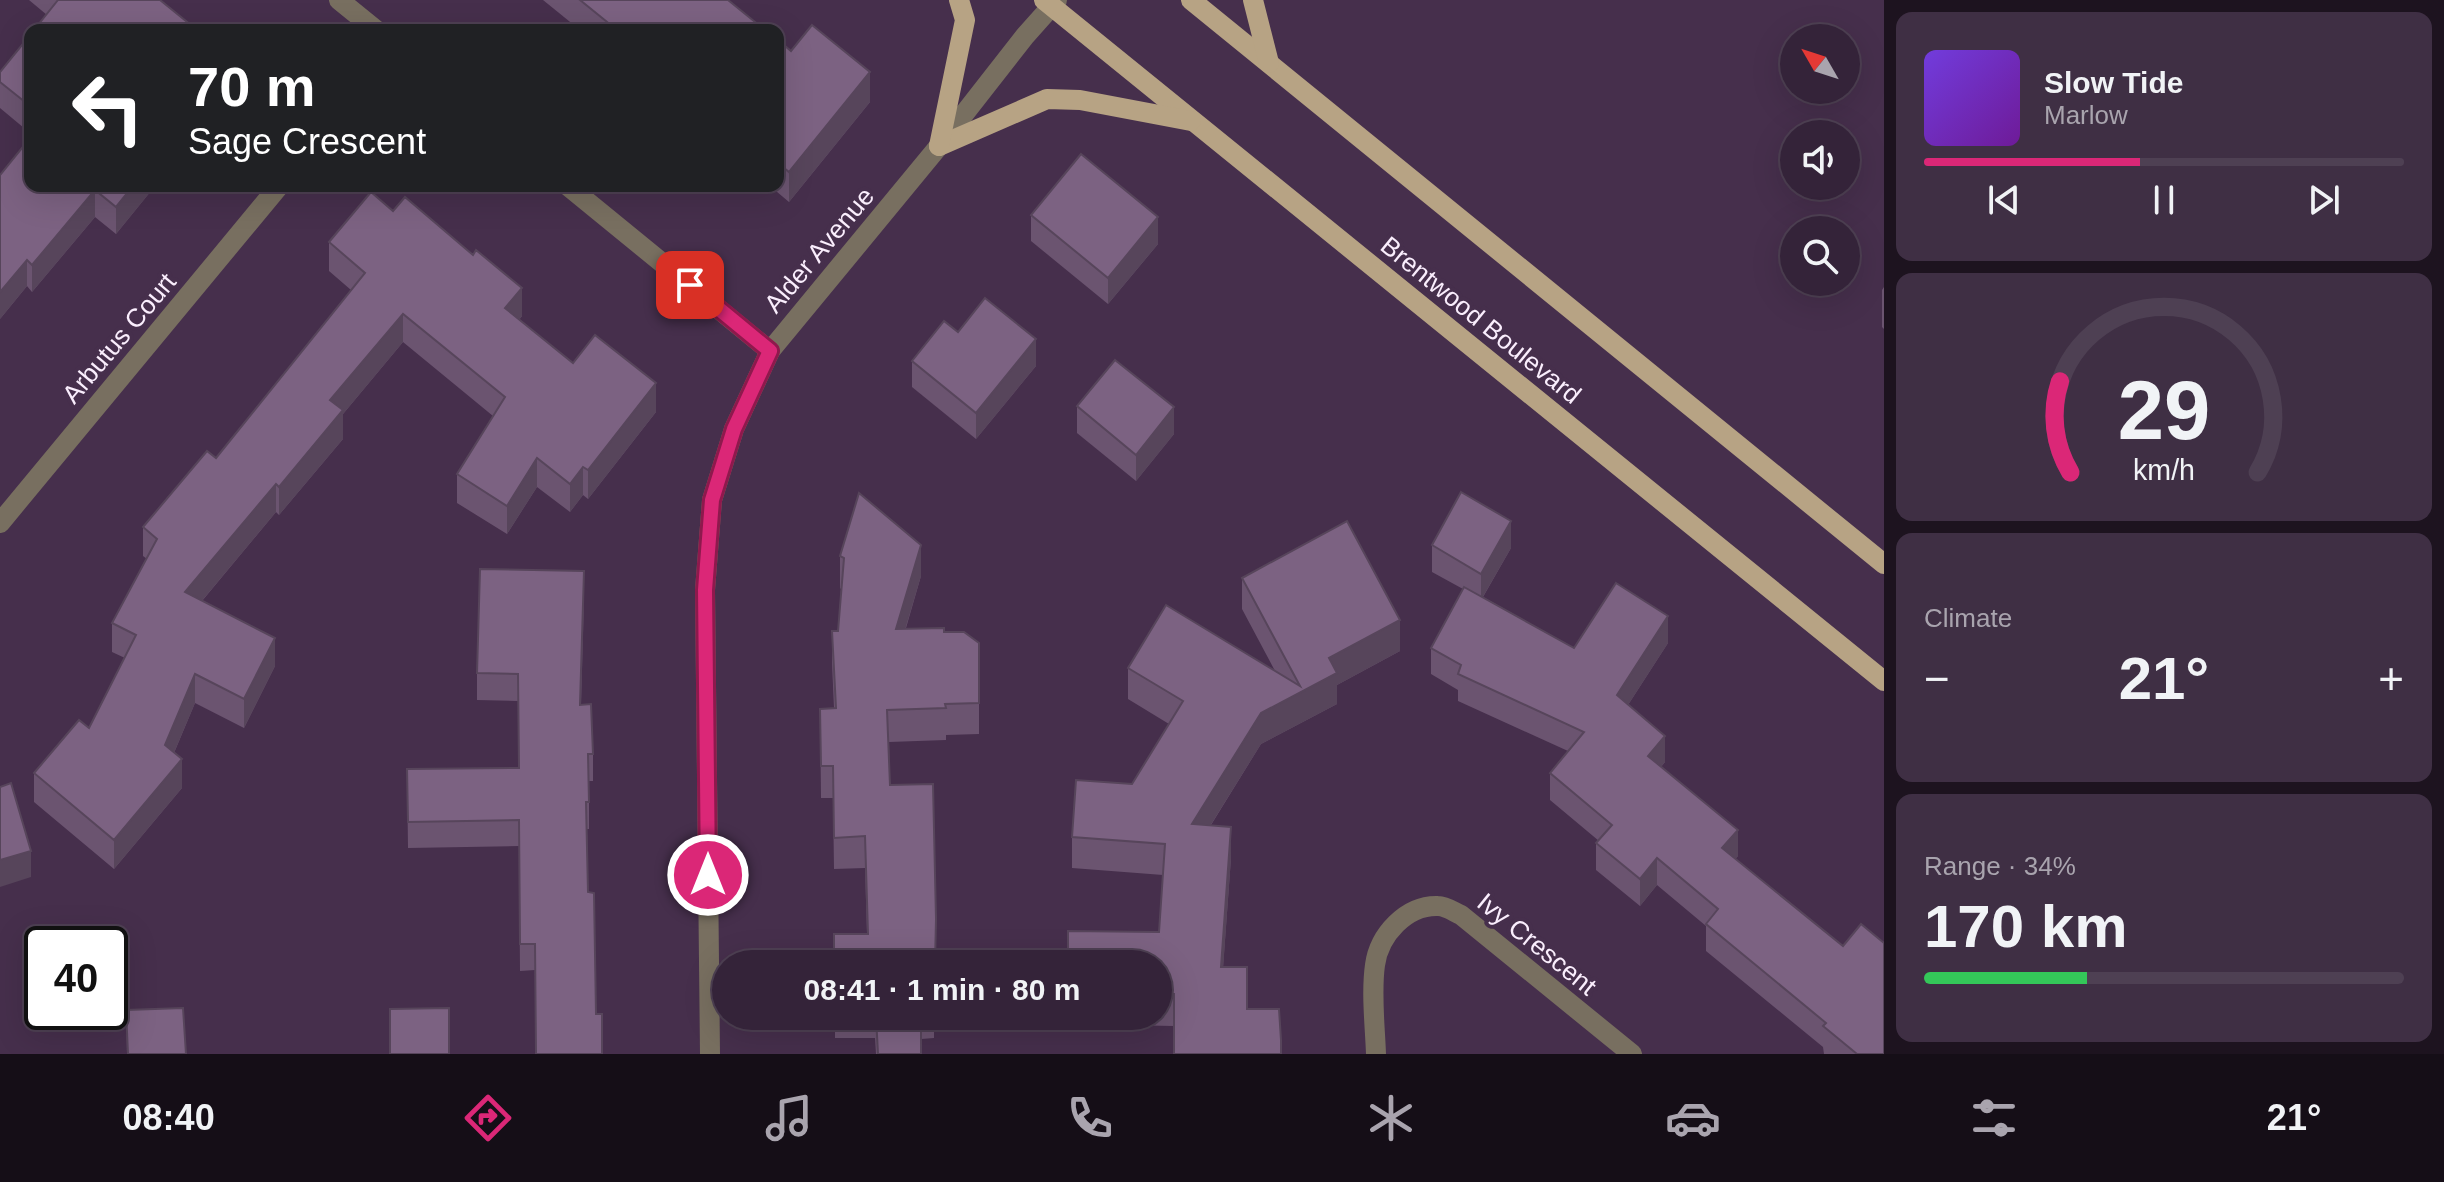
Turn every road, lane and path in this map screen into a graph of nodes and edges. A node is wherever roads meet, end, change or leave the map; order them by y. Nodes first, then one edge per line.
1 (339, 0) edge
2 (959, 0) edge
3 (1191, 0) edge
4 (1253, 0) edge
5 (1051, 2) edge
6 (369, 24) edge
7 (1269, 63) junction
8 (1197, 122) junction
9 (939, 146) junction
10 (274, 192) edge
11 (575, 192) edge
12 (770, 351) junction
13 (0, 523) edge
14 (1884, 564) edge
15 (1884, 681) edge
16 (710, 1054) edge
17 (1376, 1054) edge
18 (1632, 1054) edge

1 - 6 street
2 - 9 main road
3 - 7 main road
4 - 7 main road
5 - 8 main road, Brentwood Boulevard
5 - 9 street, Alder Avenue
7 - 14 main road
8 - 9 main road
8 - 15 main road, Brentwood Boulevard
9 - 12 street, Alder Avenue
10 - 13 street, Arbutus Court
11 - 12 street
12 - 16 street, Alder Avenue
17 - 18 street, Ivy Crescent

